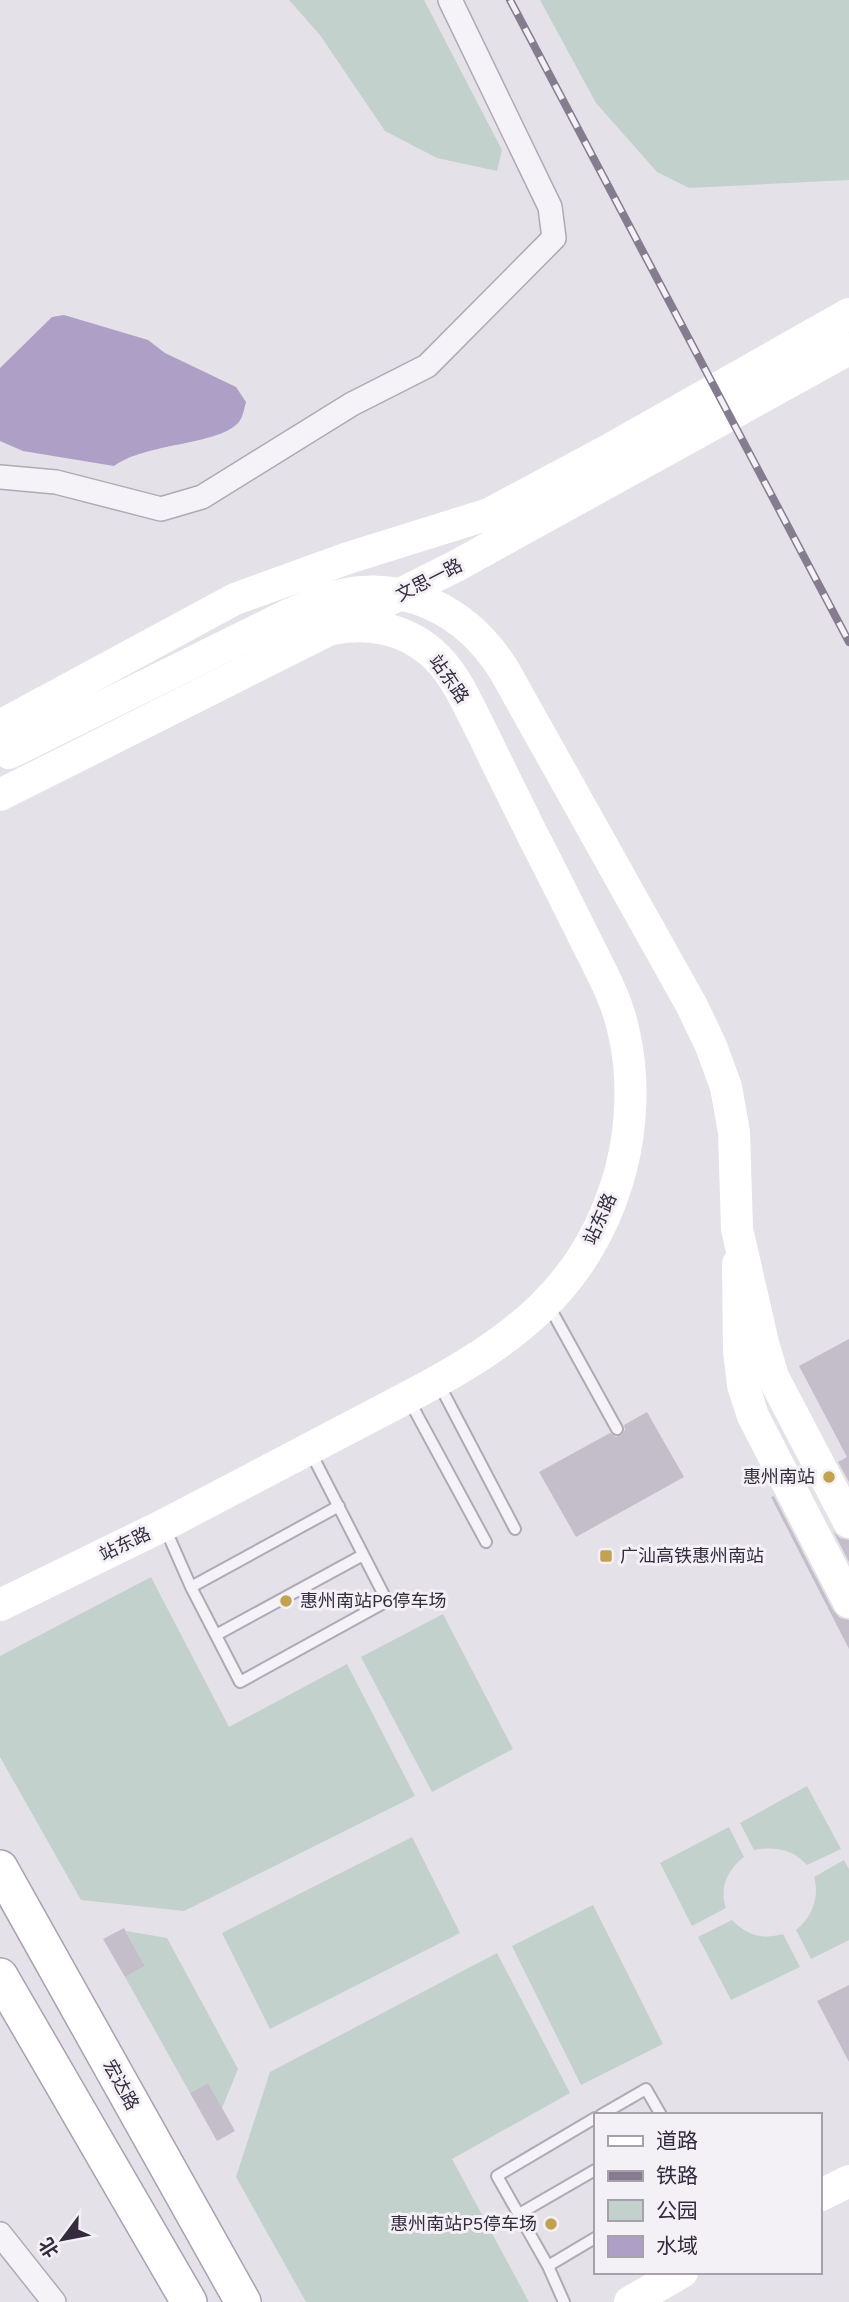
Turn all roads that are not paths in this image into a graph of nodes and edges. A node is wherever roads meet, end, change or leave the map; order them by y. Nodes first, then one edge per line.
1 (450, 0) edge
2 (849, 314) edge
3 (849, 349) edge
4 (0, 477) edge
5 (332, 629) junction
6 (3, 746) edge
7 (0, 795) edge
8 (737, 1229) junction
9 (547, 1303) junction
10 (438, 1381) junction
11 (408, 1397) junction
12 (617, 1429) dead end
13 (309, 1449) junction
14 (339, 1506) junction
15 (849, 1522) edge
16 (164, 1525) junction
17 (515, 1529) dead end
18 (486, 1542) dead end
19 (363, 1555) junction
20 (191, 1587) junction
21 (849, 1601) edge
22 (0, 1605) edge
23 (216, 1635) junction
24 (0, 1868) edge
25 (0, 1976) edge
26 (604, 2113) edge
27 (660, 2113) edge
28 (594, 2119) edge
29 (594, 2171) edge
30 (849, 2181) edge
31 (821, 2195) edge
32 (519, 2214) junction
33 (0, 2234) edge
34 (594, 2239) edge
35 (548, 2266) junction
36 (679, 2274) edge
37 (54, 2302) edge
38 (189, 2302) edge
39 (243, 2302) edge
40 (564, 2302) edge
41 (630, 2302) edge

1 - 4 street
2 - 6 street
3 - 5 street, 文思一路
5 - 7 street, 文思一路
5 - 9 street, 站东路
6 - 8 street, bridge
8 - 15 street, bridge
8 - 21 street, bridge
9 - 10 street, 站东路
9 - 12 lane
10 - 11 street, 站东路
10 - 17 lane
11 - 13 street, 站东路
11 - 18 lane
13 - 14 lane
13 - 16 street, 站东路
14 - 19 lane
14 - 20 lane
16 - 20 lane
16 - 22 street, 站东路
19 - 23 lane
19 - 23 lane
20 - 23 lane
24 - 39 main road, 宏达路
25 - 38 main road
26 - 27 lane
28 - 32 lane
29 - 32 lane
30 - 31 street
32 - 35 lane
33 - 37 street
34 - 35 lane
35 - 40 lane
36 - 41 street

